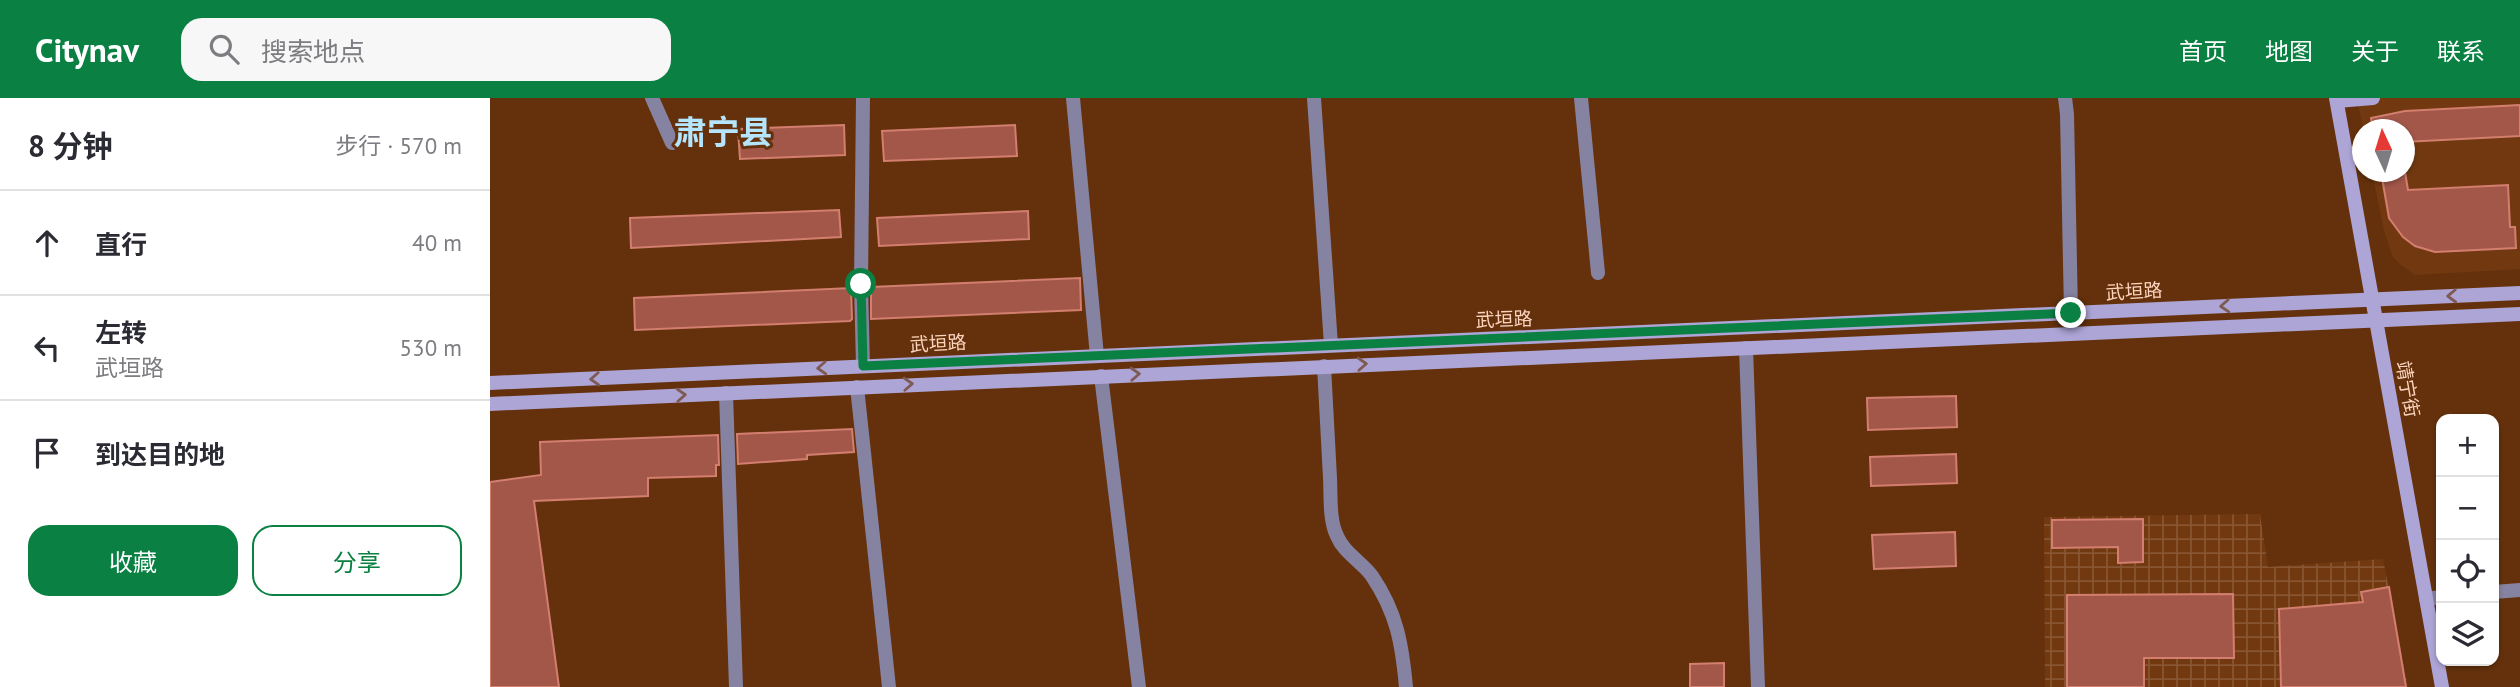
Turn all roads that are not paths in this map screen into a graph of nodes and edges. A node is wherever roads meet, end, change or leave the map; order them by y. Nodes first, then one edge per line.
1 (652, 98) edge
2 (863, 98) edge
3 (1073, 98) edge
4 (1314, 98) edge
5 (1581, 98) edge
6 (2064, 98) edge
7 (2373, 98) edge
8 (2337, 99) edge
9 (672, 142) dead end
10 (1598, 273) dead end
11 (2520, 293) edge
12 (2372, 300) junction
13 (2071, 313) junction
14 (2520, 314) edge
15 (2376, 320) junction
16 (1331, 345) junction
17 (1746, 348) junction
18 (1097, 356) junction
19 (863, 366) junction
20 (1324, 366) junction
21 (1101, 376) junction
22 (490, 383) edge
23 (857, 387) junction
24 (726, 393) junction
25 (490, 404) edge
26 (2520, 590) edge
27 (2499, 592) edge
28 (2436, 598) edge
29 (2426, 599) junction
30 (736, 687) edge
31 (889, 687) edge
32 (1139, 687) edge
33 (1406, 687) edge
34 (1758, 687) edge
35 (2442, 687) edge

1 - 9 street
2 - 19 street
3 - 18 street
4 - 16 street
5 - 10 street
6 - 13 street
7 - 8 main road
8 - 12 main road, 靖宁街
11 -> 12 main road, 武垣路
12 -> 13 main road, 武垣路
12 - 15 main road, 靖宁街
13 - 16 main road, 武垣路
14 - 15 main road, 武垣路
15 - 17 main road, 武垣路
15 - 29 main road, 靖宁街
16 - 18 main road, 武垣路
20 -> 17 main road, 武垣路
17 - 34 street
18 - 19 main road, 武垣路
19 -> 22 main road, 武垣路
21 -> 20 main road, 武垣路
20 - 33 street
23 -> 21 main road, 武垣路
21 - 32 street
23 - 24 main road, 武垣路
23 - 31 street
25 -> 24 main road, 武垣路
24 - 30 street
26 - 27 street
28 - 29 street
29 - 35 main road, 靖宁街

